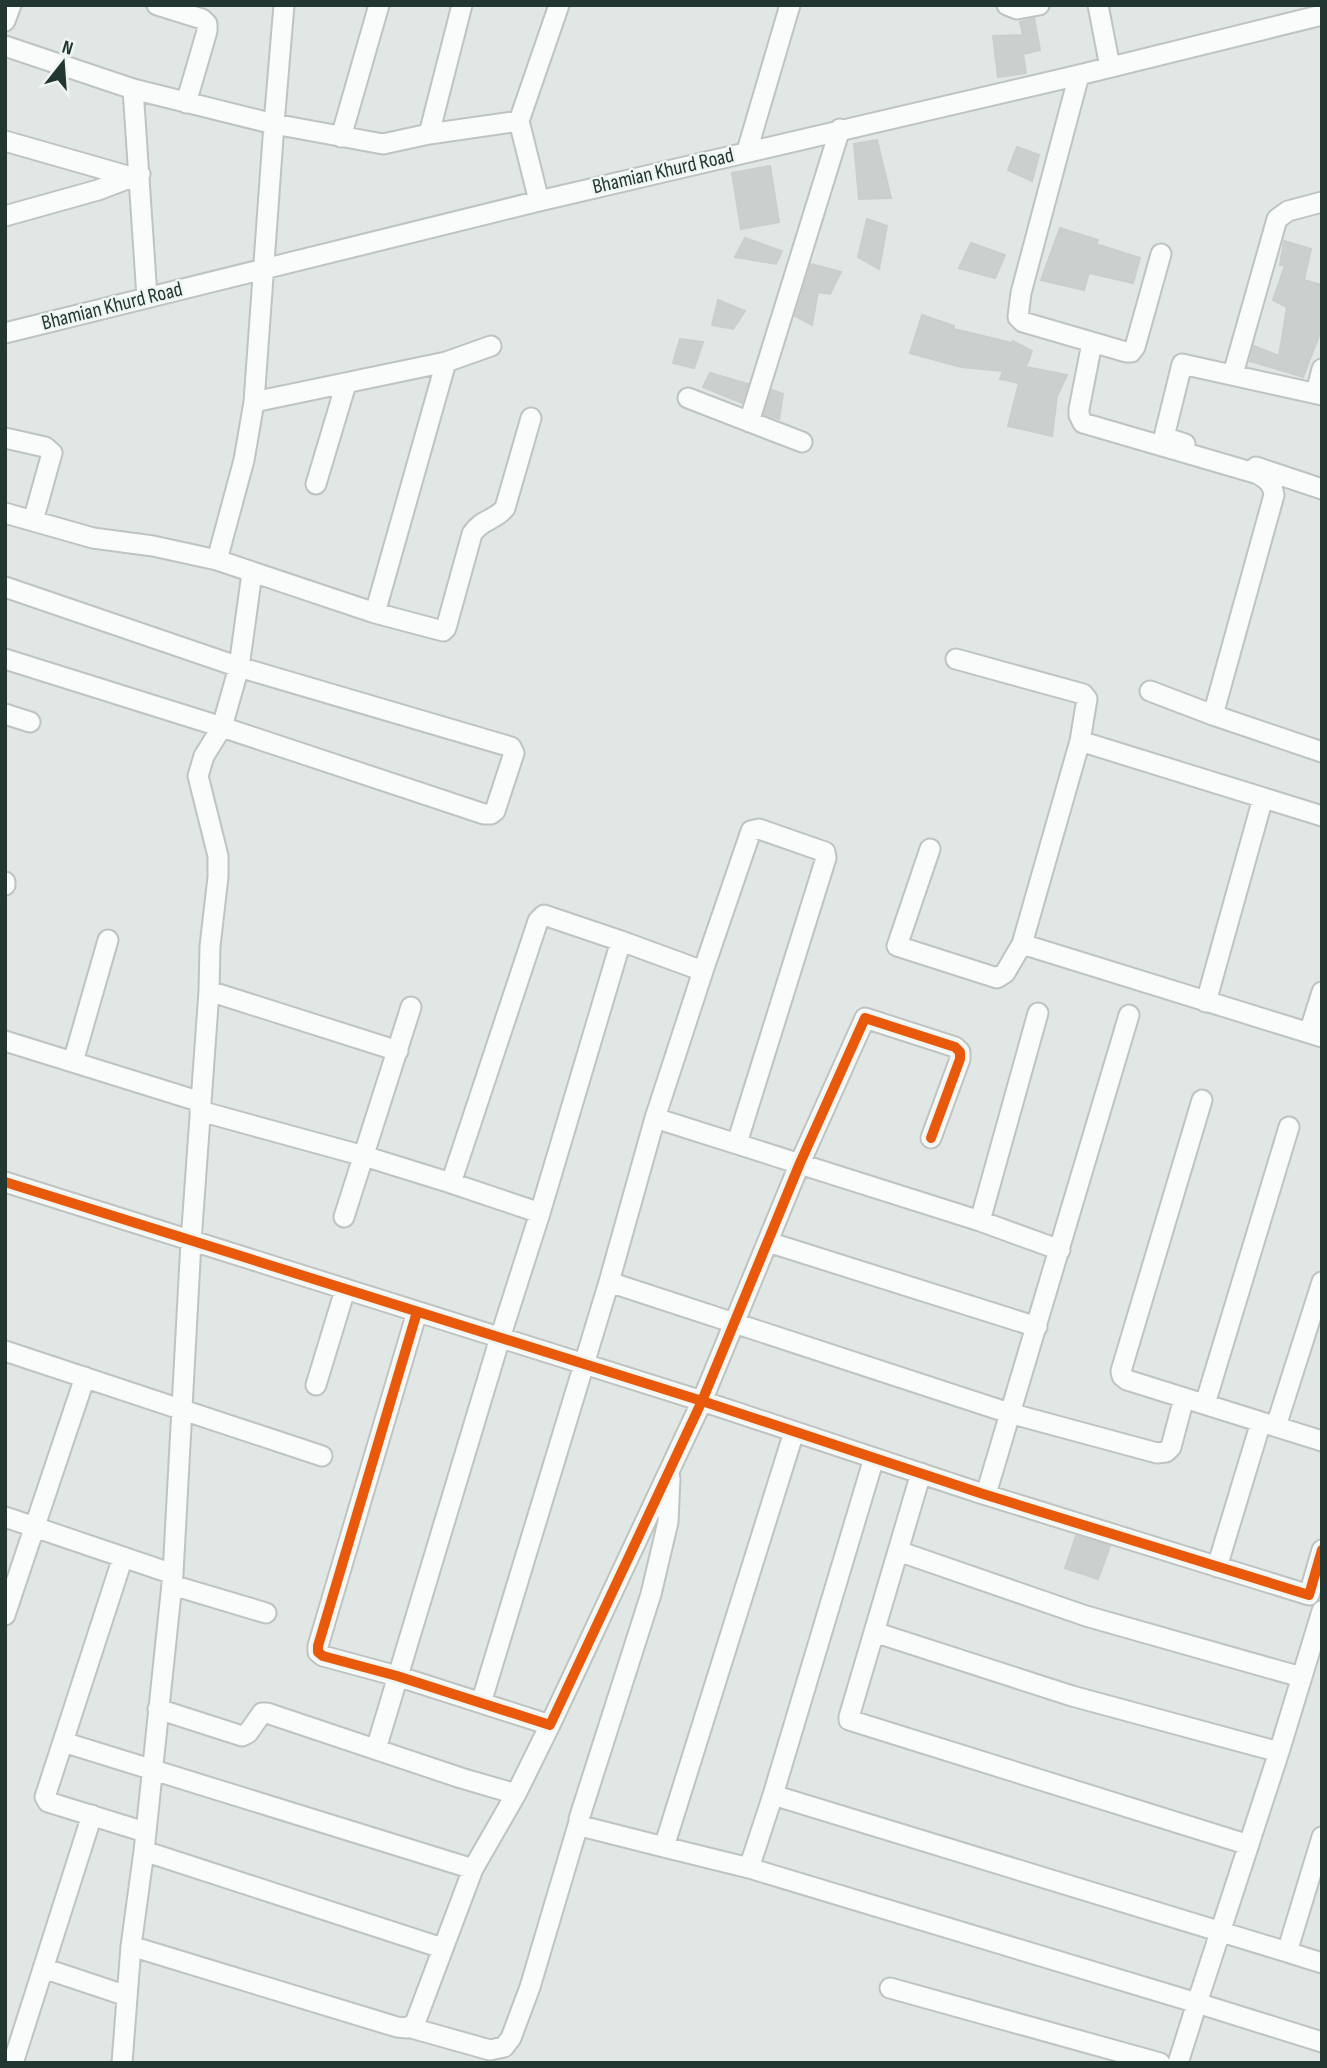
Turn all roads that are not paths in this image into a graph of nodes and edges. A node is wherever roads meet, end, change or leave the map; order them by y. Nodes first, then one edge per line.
1 (11, 5) edge
2 (157, 5) edge
3 (284, 5) edge
4 (380, 5) edge
5 (461, 5) edge
6 (559, 5) edge
7 (790, 5) edge
8 (1007, 5) edge
9 (1039, 5) edge
10 (1098, 5) edge
11 (1322, 15) edge
12 (5, 21) edge
13 (5, 46) edge
14 (1110, 67) junction
15 (1079, 75) junction
16 (133, 89) junction
17 (186, 103) junction
18 (519, 121) junction
19 (274, 124) junction
20 (840, 129) junction
21 (429, 134) junction
22 (341, 137) junction
23 (5, 141) edge
24 (747, 151) junction
25 (136, 176) junction
26 (539, 201) junction
27 (1322, 202) edge
28 (5, 216) edge
29 (1161, 254) dead end
30 (264, 269) junction
31 (147, 297) junction
32 (5, 334) edge
33 (1092, 343) junction
34 (491, 346) dead end
35 (446, 362) junction
36 (1322, 369) edge
37 (1233, 374) junction
38 (346, 384) junction
39 (1319, 394) edge
40 (688, 398) dead end
41 (254, 402) junction
42 (531, 418) dead end
43 (749, 422) junction
44 (5, 438) edge
45 (802, 442) dead end
46 (316, 484) dead end
47 (1322, 489) edge
48 (5, 513) edge
49 (33, 521) junction
50 (217, 560) junction
51 (252, 573) junction
52 (5, 587) edge
53 (375, 613) junction
54 (5, 659) edge
55 (956, 659) dead end
56 (239, 667) junction
57 (1150, 691) dead end
58 (5, 714) edge
59 (1213, 715) junction
60 (30, 722) dead end
61 (222, 727) junction
62 (1080, 741) junction
63 (1322, 752) edge
64 (1263, 798) junction
65 (1322, 816) edge
66 (930, 849) dead end
67 (108, 940) dead end
68 (621, 941) junction
69 (1022, 944) junction
70 (704, 971) junction
71 (209, 991) junction
72 (1322, 992) edge
73 (1206, 1002) junction
74 (411, 1007) dead end
75 (1038, 1013) dead end
76 (1129, 1016) dead end
77 (1316, 1035) edge
78 (5, 1041) edge
79 (398, 1051) junction
80 (74, 1062) junction
81 (1202, 1100) dead end
82 (201, 1107) junction
83 (655, 1118) junction
84 (1289, 1127) dead end
85 (931, 1138) dead end
86 (737, 1143) junction
87 (364, 1156) junction
88 (800, 1163) junction
89 (5, 1182) edge
90 (451, 1183) junction
91 (540, 1213) junction
92 (344, 1217) dead end
93 (980, 1221) junction
94 (191, 1242) junction
95 (768, 1242) junction
96 (1060, 1250) junction
97 (609, 1282) junction
98 (1322, 1282) edge
99 (345, 1290) junction
100 (417, 1312) junction
101 (734, 1323) junction
102 (1037, 1326) junction
103 (500, 1338) junction
104 (5, 1352) edge
105 (582, 1364) junction
106 (85, 1377) junction
107 (316, 1385) dead end
108 (1184, 1398) junction
109 (702, 1401) junction
110 (1205, 1404) junction
111 (183, 1410) junction
112 (1009, 1413) junction
113 (1268, 1424) junction
114 (794, 1432) junction
115 (1322, 1441) edge
116 (322, 1456) dead end
117 (874, 1458) junction
118 (671, 1468) junction
119 (921, 1473) junction
120 (986, 1494) junction
121 (5, 1517) edge
122 (36, 1527) junction
123 (1322, 1550) edge
124 (898, 1551) junction
125 (123, 1557) junction
126 (1217, 1567) junction
127 (172, 1579) junction
128 (1318, 1602) edge
129 (266, 1613) dead end
130 (5, 1615) edge
131 (874, 1632) junction
132 (397, 1676) junction
133 (1301, 1677) junction
134 (481, 1703) junction
135 (159, 1709) junction
136 (550, 1725) junction
137 (62, 1742) junction
138 (376, 1749) junction
139 (1279, 1752) junction
140 (152, 1770) junction
141 (516, 1794) junction
142 (773, 1795) junction
143 (92, 1815) junction
144 (579, 1822) junction
145 (1322, 1837) edge
146 (144, 1842) junction
147 (1249, 1845) junction
148 (664, 1847) junction
149 (749, 1868) junction
150 (473, 1869) junction
151 (1221, 1932) junction
152 (131, 1946) junction
153 (442, 1948) junction
154 (1287, 1952) junction
155 (1322, 1963) edge
156 (43, 1968) junction
157 (890, 1988) dead end
158 (127, 1996) junction
159 (1197, 2003) junction
160 (408, 2027) junction
161 (1322, 2042) edge
162 (13, 2063) edge
163 (122, 2063) edge
164 (1160, 2063) edge
165 (1178, 2063) edge

1 - 12 street
2 - 17 street
3 - 19 street
4 - 22 street
5 - 21 street
6 - 18 street
7 - 24 street
8 - 9 street
10 - 14 street
11 - 14 street, Bhamian Khurd Road
13 - 16 street
14 - 15 street, Bhamian Khurd Road
15 - 20 street, Bhamian Khurd Road
15 - 33 street
16 - 17 street
16 - 25 street
17 - 19 street
18 - 21 street
18 - 26 street
19 - 22 street
19 - 30 street
20 - 24 street, Bhamian Khurd Road
20 - 43 street
21 - 22 street
23 - 25 street
24 - 26 street, Bhamian Khurd Road
25 - 28 street
25 - 31 street
26 - 30 street, Bhamian Khurd Road
27 - 37 street
29 - 33 street
30 - 31 street, Bhamian Khurd Road
30 - 41 street
31 - 32 street, Bhamian Khurd Road
33 - 59 street
34 - 35 street
35 - 38 street
35 - 53 street
36 - 39 street
37 - 39 street
37 - 47 street
38 - 41 street
38 - 46 street
40 - 43 street
41 - 50 street
42 - 53 street
43 - 45 street
44 - 49 street
48 - 49 street
49 - 50 street
50 - 51 street
51 - 53 street
51 - 56 street
52 - 56 street
54 - 61 street
55 - 62 street
56 - 61 street
56 - 61 street
57 - 59 street
58 - 60 street
59 - 63 street
61 - 71 street
62 - 64 street
62 - 69 street
64 - 65 street
64 - 73 street
66 - 69 street
67 - 80 street
68 - 70 street
68 - 90 street
68 - 91 street
69 - 73 street
70 - 83 street
70 - 86 street
71 - 79 street
71 - 82 street
72 - 77 street
73 - 77 street
74 - 79 street
75 - 93 street
76 - 96 street
78 - 80 street
79 - 87 street
80 - 82 street
81 - 108 street
82 - 87 street
82 - 94 street
83 - 86 street
83 - 97 street
84 - 110 street
85 - 88 street
86 - 88 street
87 - 90 street
87 - 92 street
88 - 93 street
88 - 95 street
89 - 94 street
90 - 91 street
91 - 103 street
93 - 96 street
94 - 99 street
94 - 111 street
95 - 101 street
95 - 102 street
96 - 102 street
97 - 101 street
97 - 105 street
98 - 113 street
99 - 100 street
99 - 107 street
100 - 103 street
100 - 132 street
101 - 109 street
101 - 112 street
102 - 112 street
103 - 105 street
103 - 132 street
104 - 106 street
105 - 109 street
105 - 134 street
106 - 111 street
106 - 122 street
108 - 110 street
108 - 112 street
109 - 114 street
109 - 118 street
110 - 113 street
111 - 116 street
111 - 127 street
112 - 120 street
113 - 115 street
113 - 126 street
114 - 117 street
114 - 148 street
117 - 119 street
117 - 142 street
118 - 136 street
118 - 144 street
119 - 120 street
119 - 124 street
120 - 126 street
121 - 122 street
122 - 125 street
122 - 130 street
123 - 128 street
124 - 131 street
124 - 133 street
125 - 127 street
125 - 137 street
126 - 128 street
127 - 129 street
127 - 135 street
128 - 133 street
131 - 139 street
131 - 147 street
132 - 134 street
132 - 138 street
133 - 139 street
134 - 136 street
135 - 138 street
135 - 140 street
136 - 141 street
137 - 140 street
137 - 143 street
138 - 141 street
139 - 147 street
140 - 146 street
140 - 150 street
141 - 150 street
142 - 149 street
142 - 151 street
143 - 146 street
143 - 156 street
144 - 148 street
144 - 160 street
145 - 154 street
146 - 152 street
146 - 153 street
147 - 151 street
148 - 149 street
149 - 159 street
150 - 153 street
151 - 154 street
151 - 159 street
152 - 158 street
152 - 160 street
153 - 160 street
154 - 155 street
156 - 158 street
156 - 162 street
157 - 164 street
158 - 163 street
159 - 161 street
159 - 165 street

